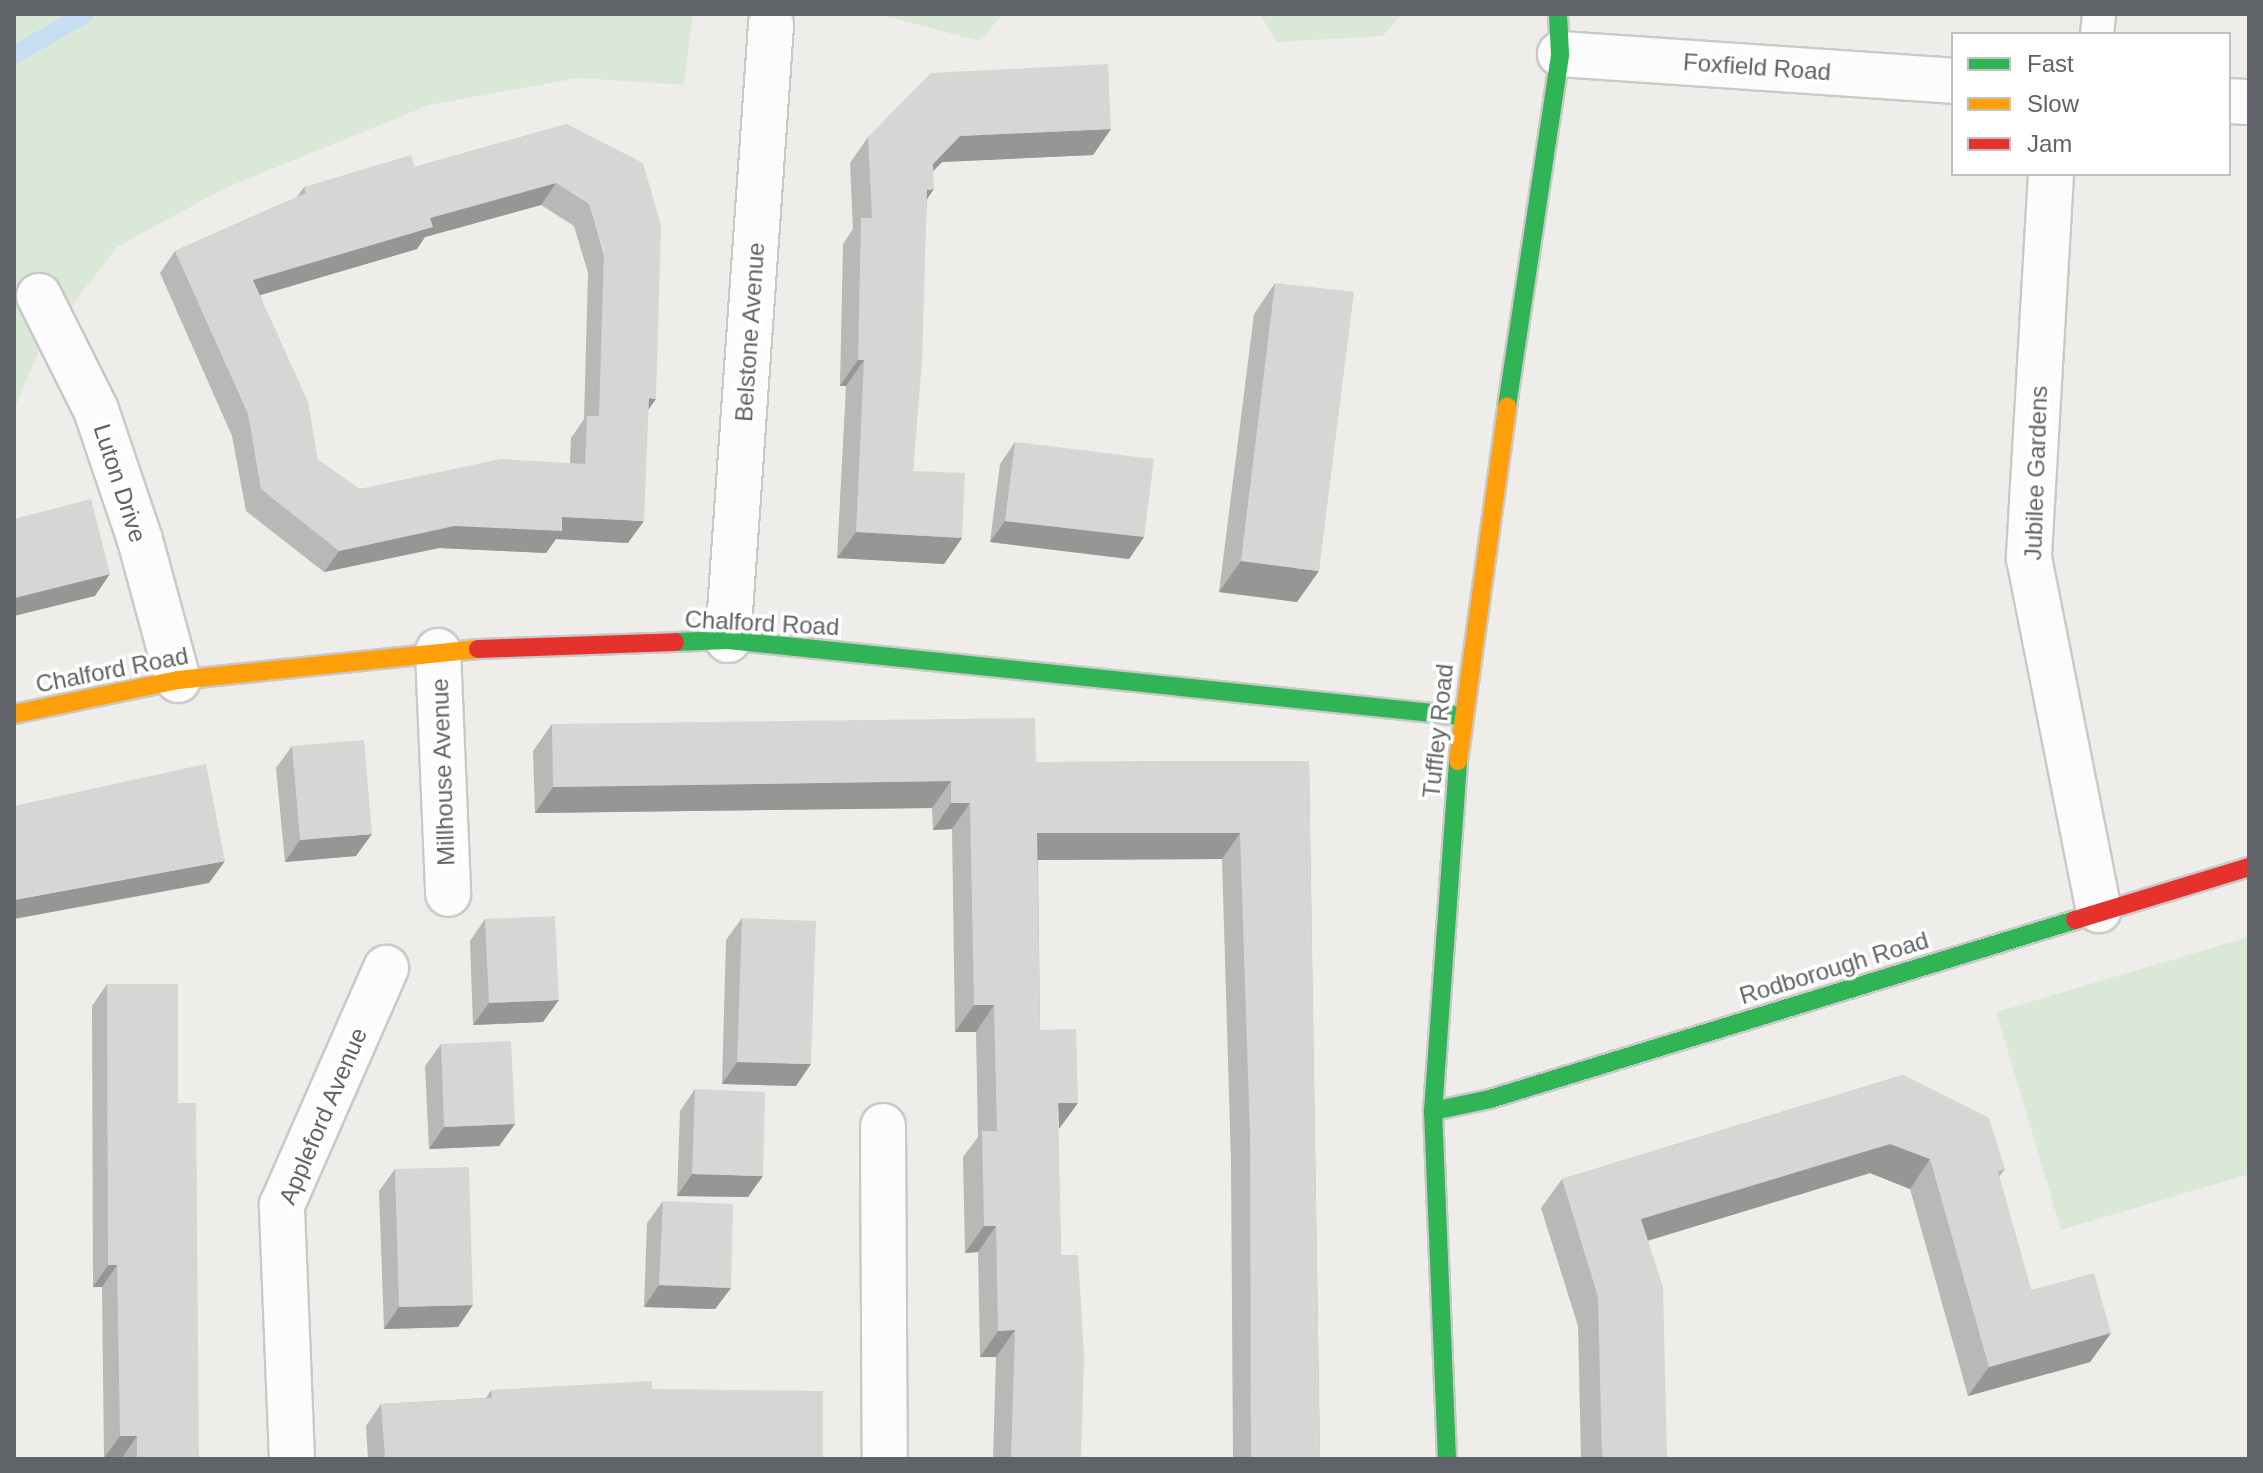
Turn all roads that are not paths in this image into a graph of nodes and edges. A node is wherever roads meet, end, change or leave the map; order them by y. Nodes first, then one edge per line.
1 (771, 25) dead end
2 (1559, 34) edge
3 (1951, 81) edge
4 (2051, 176) edge
5 (39, 296) dead end
6 (728, 640) junction
7 (438, 651) junction
8 (178, 680) junction
9 (14, 714) edge
10 (1461, 716) junction
11 (2249, 867) edge
12 (448, 894) dead end
13 (2099, 910) junction
14 (386, 968) dead end
15 (1433, 1111) junction
16 (883, 1126) dead end
17 (292, 1459) edge
18 (885, 1459) edge
19 (1447, 1459) edge

1 - 6 street, Belstone Avenue
2 - 3 street, Foxfield Road
2 - 10 street, Tuffley Road
4 - 13 street, Jubilee Gardens
5 - 8 street, Luton Drive
6 - 7 street, Chalford Road
6 - 10 street, Chalford Road
7 - 8 street, Chalford Road
7 - 12 street, Millhouse Avenue
8 - 9 street, Chalford Road
10 - 15 street, Tuffley Road
11 - 13 street, Rodborough Road
13 - 15 street, Rodborough Road
14 - 17 street, Appleford Avenue
15 - 19 street, Tuffley Road
16 - 18 street

